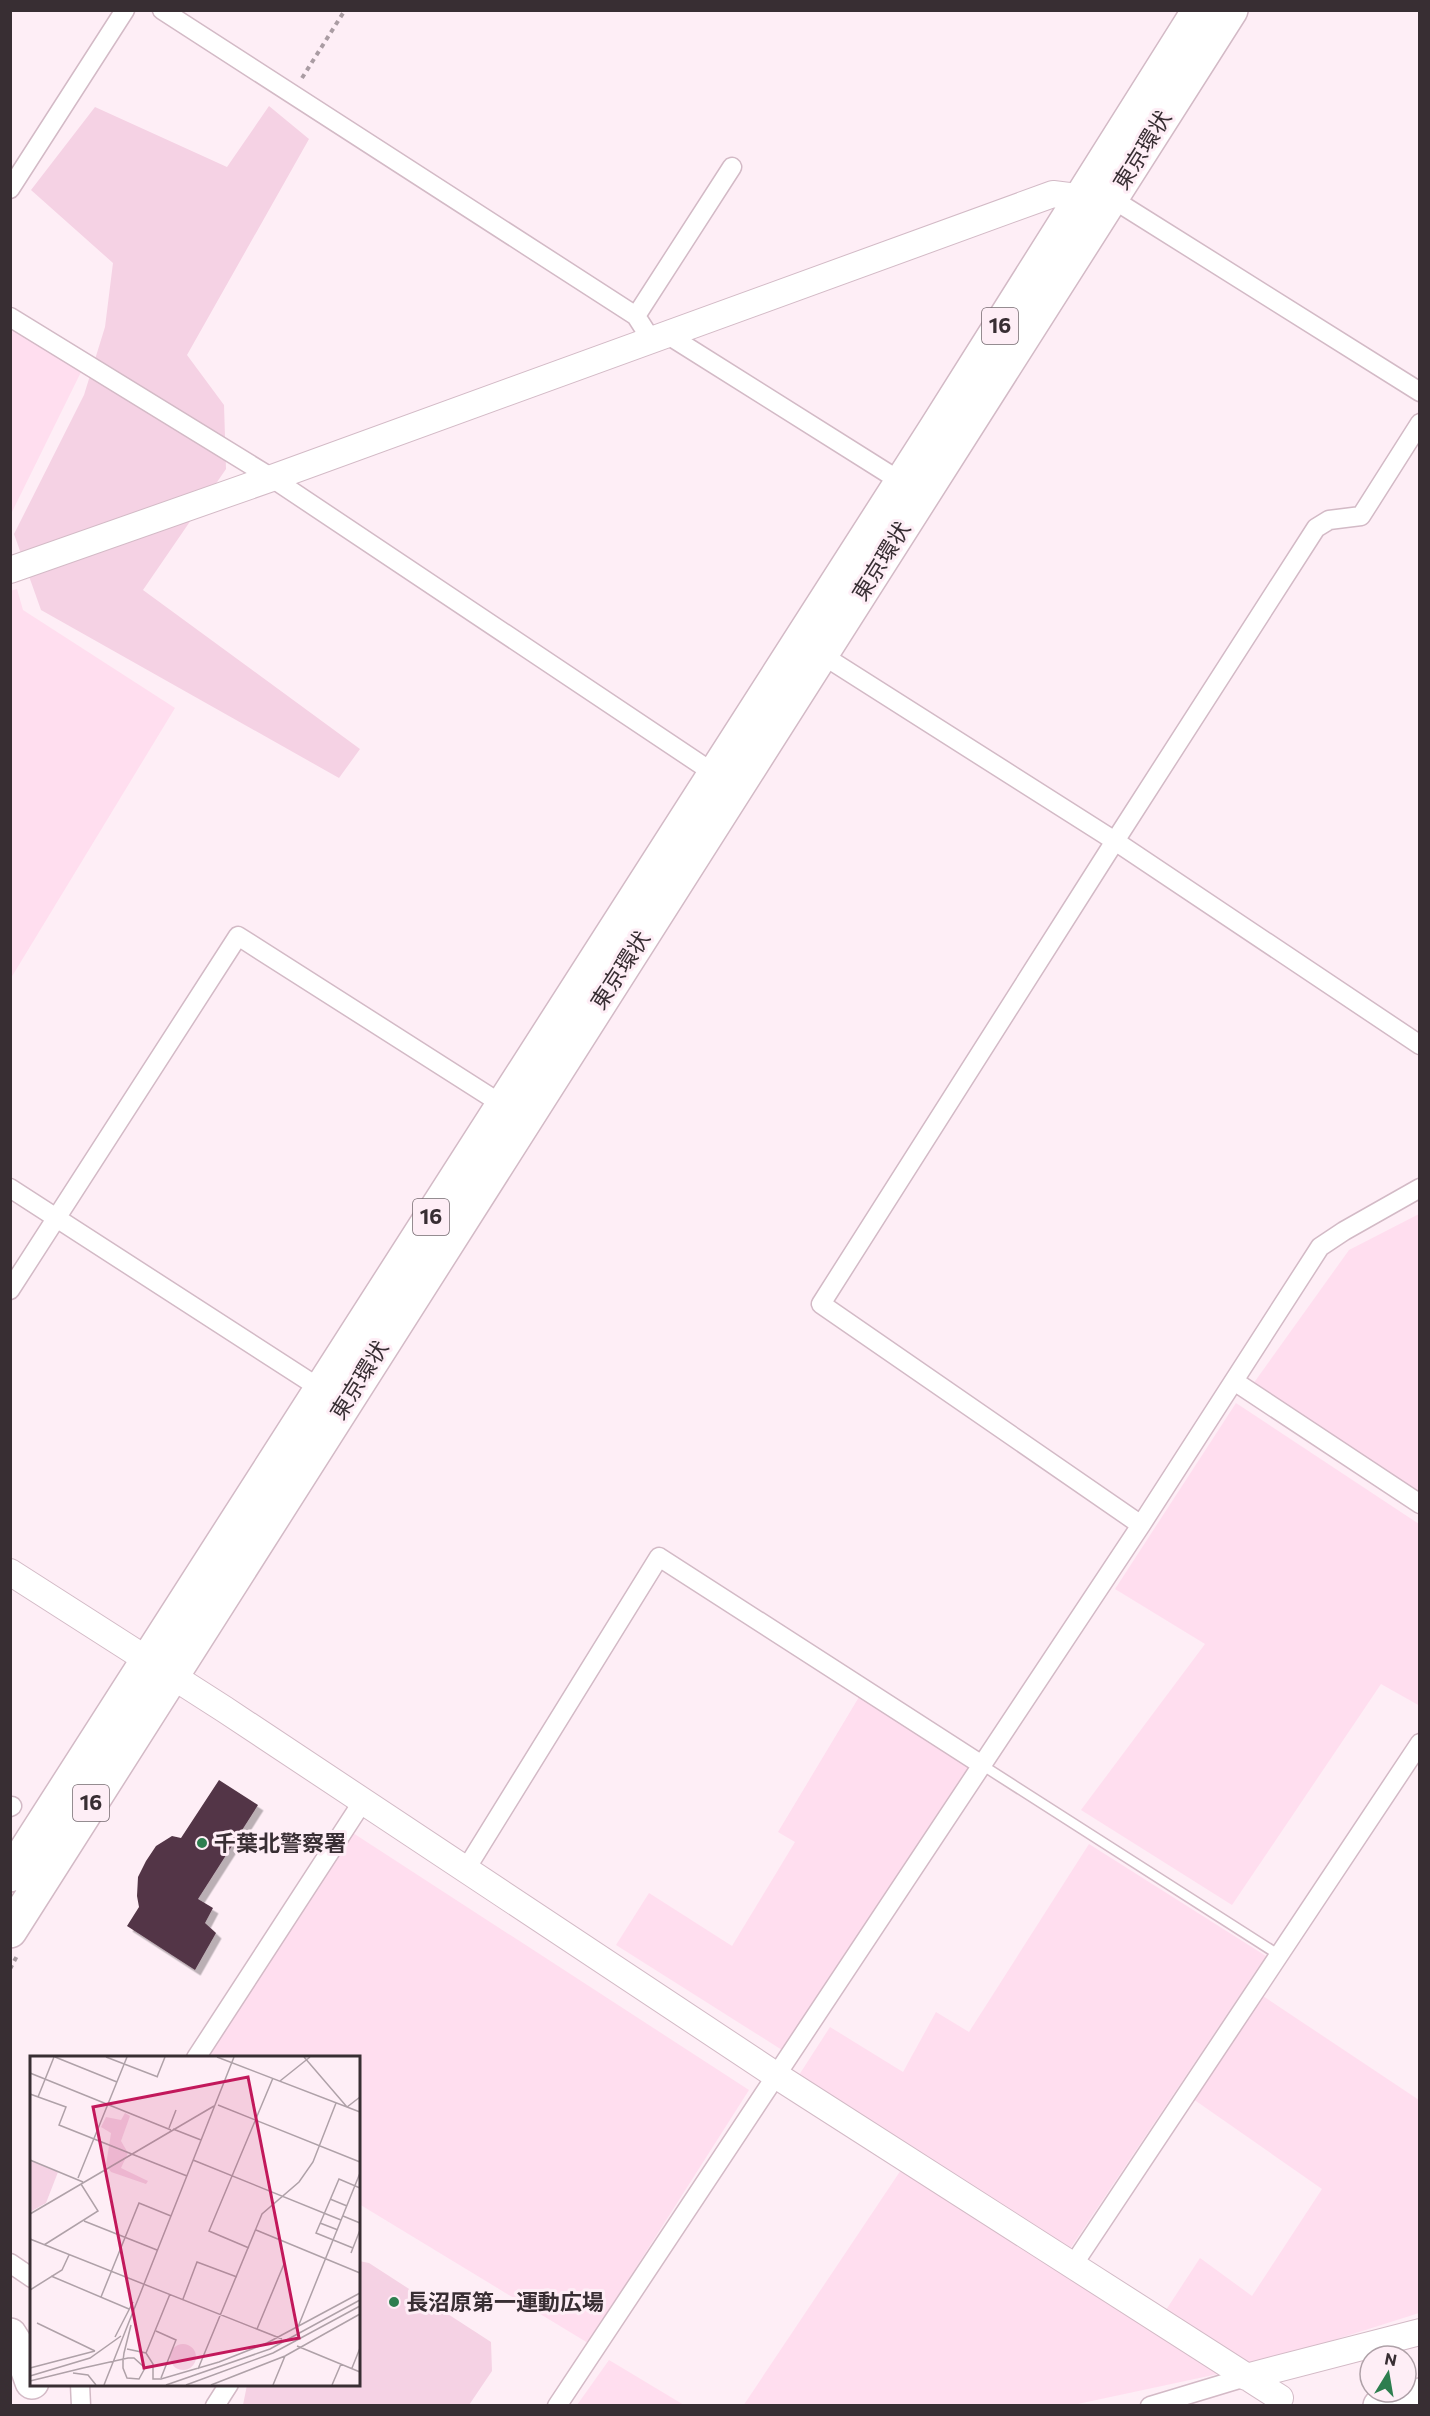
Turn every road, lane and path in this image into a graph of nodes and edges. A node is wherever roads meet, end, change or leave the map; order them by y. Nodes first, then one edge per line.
1 (125, 10) edge
2 (162, 10) edge
3 (345, 10) edge
4 (1199, 10) edge
5 (1231, 10) edge
6 (292, 94) junction
7 (732, 167) dead end
8 (10, 189) edge
9 (1111, 198) junction
10 (1078, 202) junction
11 (636, 316) junction
12 (10, 317) edge
13 (660, 338) junction
14 (1419, 392) edge
15 (1419, 423) edge
16 (272, 478) junction
17 (900, 482) junction
18 (10, 570) edge
19 (811, 648) junction
20 (715, 774) junction
21 (1114, 841) junction
22 (1419, 1045) edge
23 (503, 1105) junction
24 (10, 1188) edge
25 (1419, 1188) edge
26 (57, 1218) junction
27 (10, 1290) edge
28 (1234, 1381) junction
29 (321, 1389) junction
30 (1419, 1504) edge
31 (1141, 1525) junction
32 (10, 1572) edge
33 (160, 1668) junction
34 (1419, 1743) edge
35 (982, 1766) junction
36 (363, 1801) junction
37 (466, 1869) junction
38 (10, 1875) edge
39 (15, 1942) edge
40 (1279, 1955) junction
41 (10, 1969) edge
42 (197, 2056) edge
43 (777, 2076) junction
44 (10, 2263) edge
45 (1073, 2265) junction
46 (30, 2277) edge
47 (1419, 2332) edge
48 (10, 2336) edge
49 (30, 2377) edge
50 (1246, 2377) junction
51 (32, 2386) edge
52 (80, 2386) edge
53 (228, 2386) edge
54 (1419, 2395) edge
55 (1280, 2398) dead end
56 (34, 2406) edge
57 (81, 2406) edge
58 (215, 2406) edge
59 (557, 2406) edge
60 (1150, 2406) edge
61 (1380, 2406) edge

1 - 8 street
2 - 6 street
3 - 6 path
4 - 10 highway, 東京環状 / 16
5 - 9 highway, 東京環状 / 16
6 - 11 street
7 - 11 street
9 - 14 street
9 - 19 highway, 東京環状 / 16
10 - 13 street
10 - 17 highway, 東京環状 / 16
11 - 13 street
12 - 16 street
13 - 16 street
13 - 17 street
15 - 21 street
16 - 18 street
16 - 20 street
17 - 19 highway, 東京環状 / 16
19 - 20 highway, 東京環状 / 16
19 - 21 street
19 - 33 highway, 東京環状 / 16
20 - 23 highway, 東京環状 / 16
21 - 22 street
21 - 31 street
23 - 26 street
23 - 29 highway, 東京環状 / 16
24 - 26 street
25 - 28 street
26 - 27 street
26 - 29 street
28 - 30 street
28 - 31 street
29 - 33 highway, 東京環状 / 16
31 - 35 street
32 - 33 street
33 - 36 street
33 - 38 highway, 東京環状 / 16
33 - 39 highway, 東京環状 / 16
34 - 40 street
35 - 37 street
35 - 40 lane
35 - 43 street
36 - 37 street
36 - 42 street
37 - 43 street
39 - 41 path
40 - 45 street
43 - 45 street
43 - 59 street
44 - 46 street
45 - 50 street
47 - 50 street
48 - 49 highway
50 - 55 street
50 - 60 street
51 - 56 highway
52 - 57 street
53 - 58 street
54 - 61 highway

